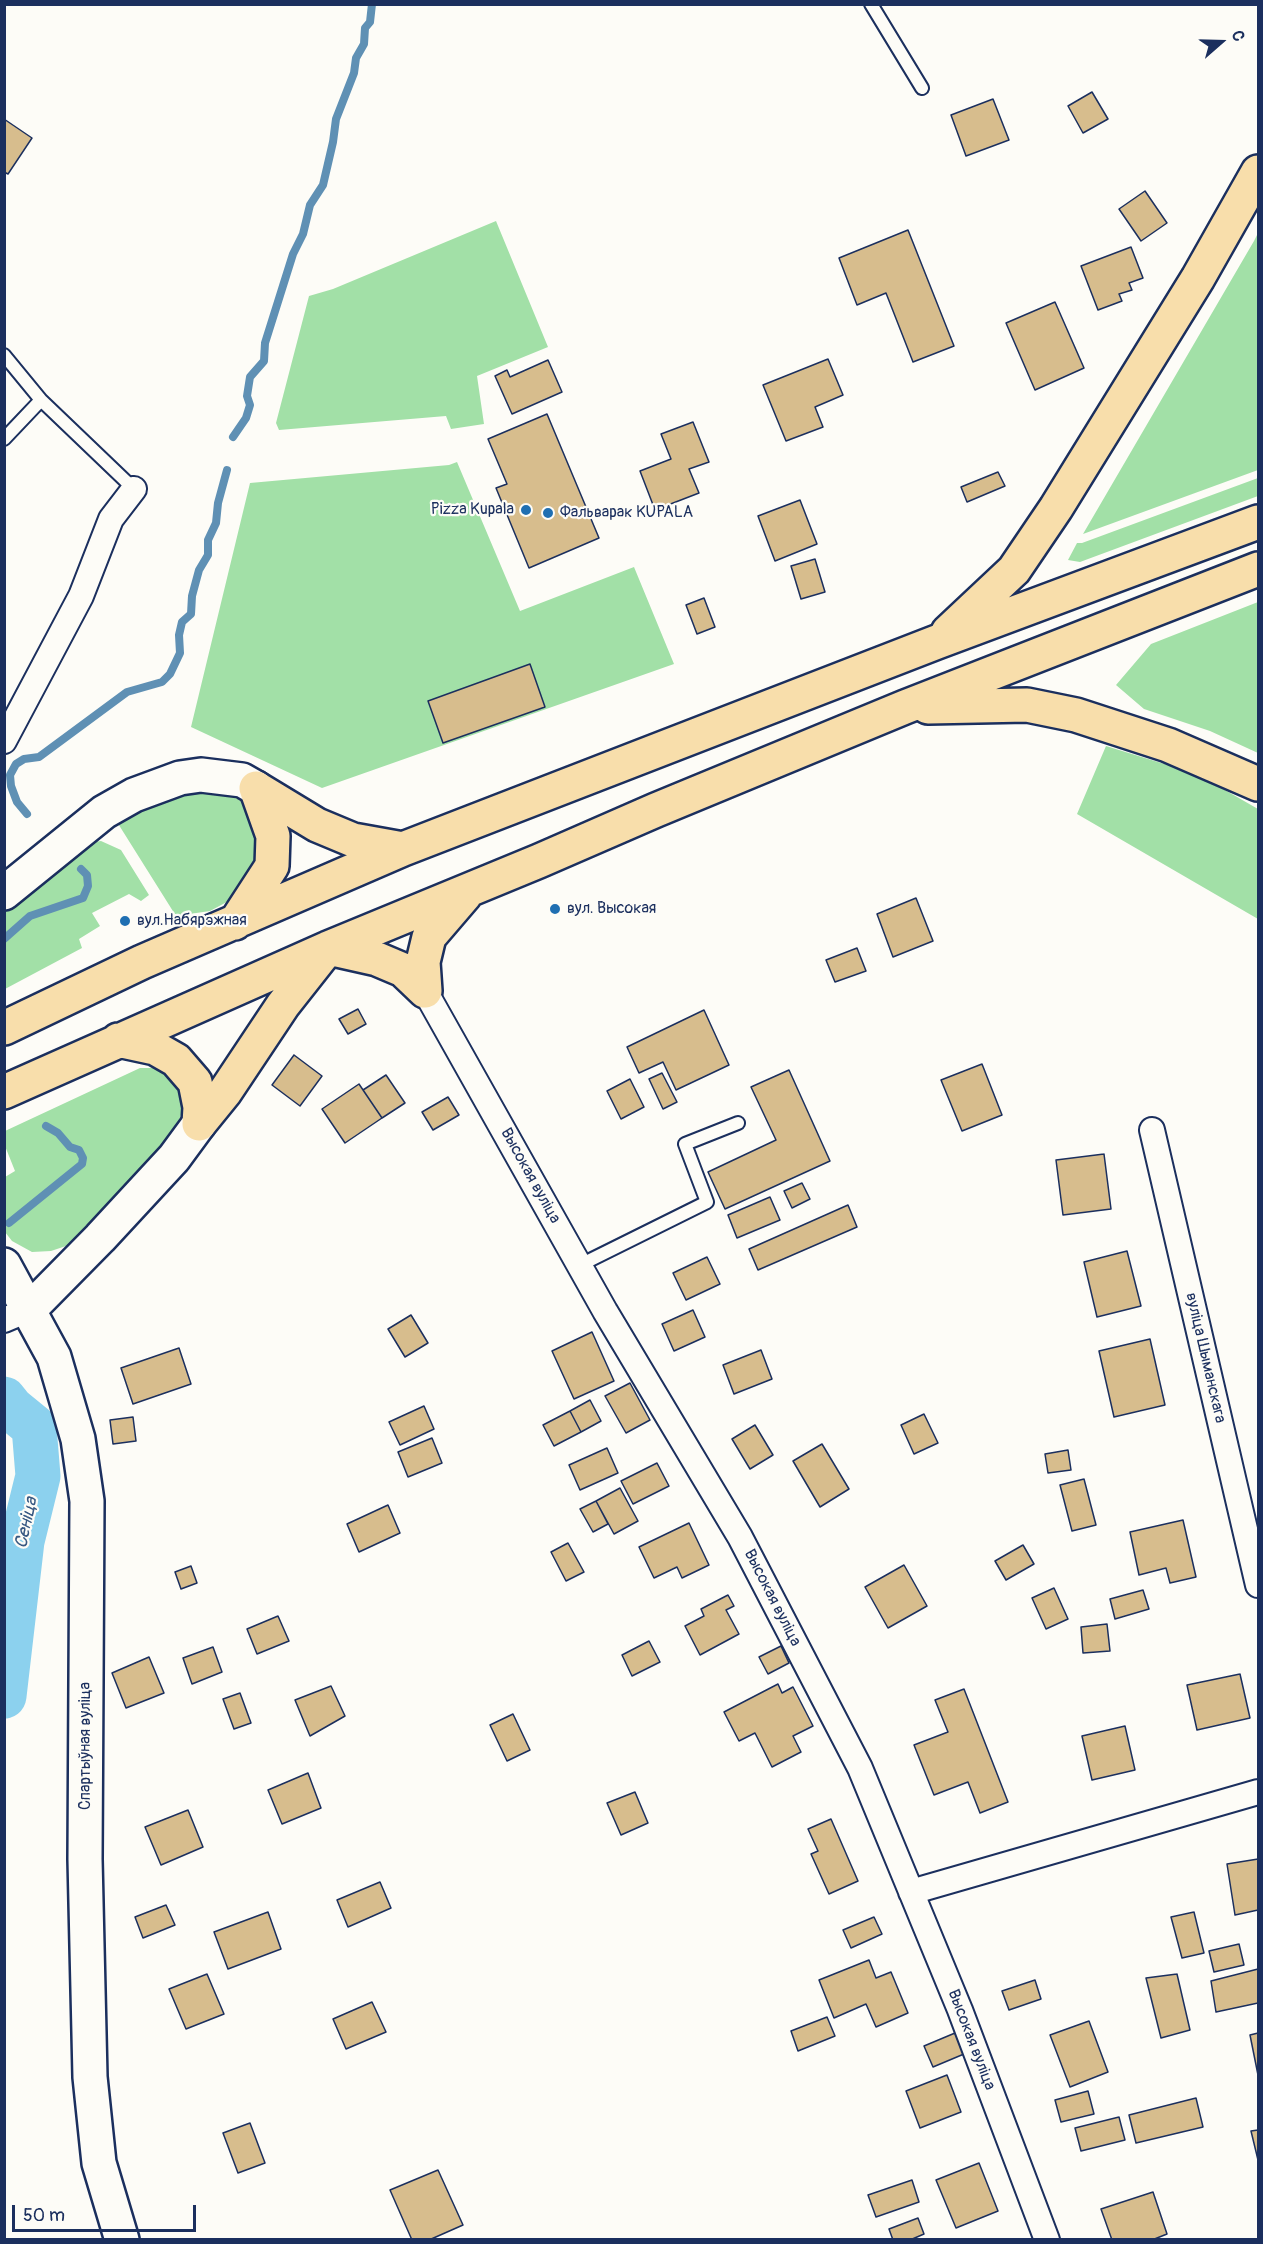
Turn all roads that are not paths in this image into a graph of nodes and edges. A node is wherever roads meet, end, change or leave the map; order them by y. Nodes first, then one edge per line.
1 (871, 4) edge
2 (922, 88) dead end
3 (1258, 172) edge
4 (4, 356) edge
5 (41, 400) junction
6 (4, 439) edge
7 (134, 489) joint
8 (1258, 522) edge
9 (1258, 569) edge
10 (937, 642) junction
11 (905, 707) junction
12 (4, 741) edge
13 (1258, 784) edge
14 (256, 788) junction
15 (404, 849) junction
16 (470, 889) junction
17 (4, 893) edge
18 (235, 923) junction
19 (328, 948) junction
20 (425, 990) junction
21 (4, 1028) edge
22 (118, 1040) junction
23 (4, 1092) edge
24 (738, 1123) dead end
25 (199, 1124) junction
26 (1152, 1130) dead end
27 (4, 1265) edge
28 (580, 1265) junction
29 (17, 1314) edge
30 (1258, 1585) edge
31 (1258, 1792) edge
32 (911, 1892) junction
33 (122, 2240) edge
34 (1047, 2240) edge

1 - 2 lane
3 - 10 highway
4 - 5 lane
5 - 6 lane
5 - 7 lane
7 - 12 street
8 - 10 highway
9 - 11 highway
10 - 15 highway
11 - 13 highway
11 - 16 highway
14 - 15 highway
14 - 17 street
14 - 18 highway
15 - 18 highway
16 - 19 highway
16 - 20 highway
18 - 21 highway
19 - 20 highway
19 - 22 highway
19 - 25 highway
20 - 28 street, Высокая вуліца
22 - 23 highway
22 - 25 highway
24 - 28 lane
25 - 29 street
26 - 30 street, вуліца Шыманскага
27 - 29 street, Спартыўная вуліца
28 - 32 street, Высокая вуліца
29 - 33 street, Спартыўная вуліца
31 - 32 street
32 - 34 street, Высокая вуліца

